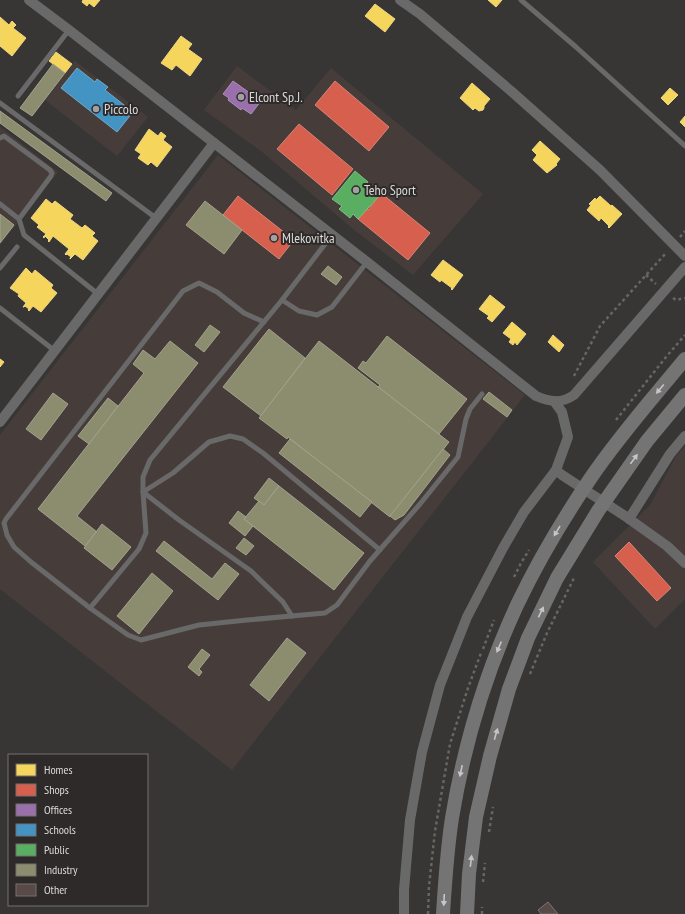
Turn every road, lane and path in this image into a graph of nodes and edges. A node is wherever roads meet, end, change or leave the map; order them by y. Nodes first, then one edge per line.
1 (30, 0) edge
2 (400, 0) edge
3 (521, 0) edge
4 (69, 30) junction
5 (18, 96) dead end
6 (0, 103) edge
7 (0, 138) edge
8 (214, 143) junction
9 (685, 146) edge
10 (0, 204) edge
11 (156, 218) junction
12 (19, 219) junction
13 (685, 231) edge
14 (332, 235) junction
15 (674, 244) junction
16 (17, 247) dead end
17 (685, 256) edge
18 (367, 262) junction
19 (685, 267) edge
20 (0, 268) edge
21 (646, 275) junction
22 (660, 287) dead end
23 (98, 294) junction
24 (670, 295) dead end
25 (685, 298) edge
26 (282, 300) junction
27 (0, 308) edge
28 (264, 322) junction
29 (55, 351) junction
30 (685, 359) edge
31 (574, 377) dead end
32 (482, 394) dead end
33 (685, 395) edge
34 (554, 401) junction
35 (0, 422) edge
36 (685, 436) edge
37 (556, 470) junction
38 (143, 492) junction
39 (629, 519) junction
40 (2, 522) edge
41 (380, 550) junction
42 (685, 563) edge
43 (578, 571) dead end
44 (90, 608) junction
45 (292, 616) junction
46 (530, 676) dead end
47 (494, 802) dead end
48 (488, 839) dead end
49 (486, 860) dead end
50 (483, 888) dead end
51 (482, 901) dead end
52 (404, 914) edge
53 (443, 914) edge
54 (467, 914) edge
55 (482, 914) edge

1 - 4 street
2 - 15 street
3 - 9 lane
4 - 5 lane
4 - 8 street
6 - 11 lane
7 - 12 lane
8 - 11 street
8 - 14 street
10 - 12 lane
11 - 23 street
12 - 23 lane
13 - 15 path
14 - 18 street
14 - 26 lane
15 - 17 street
15 - 21 path
16 - 20 lane
18 - 26 lane
18 - 34 street
19 - 34 street
21 - 22 path
21 - 31 path
23 - 29 street
24 - 25 path
26 - 28 lane
27 - 29 lane
28 - 38 lane
28 - 40 lane
29 - 35 street
30 -> 53 main road
32 - 41 lane
54 -> 33 main road
34 - 37 street
36 - 39 street
37 - 39 street
37 - 52 street
38 - 41 lane
38 - 44 lane
38 - 45 lane
39 - 42 street
40 - 44 lane
41 - 45 lane
43 - 46 path
44 - 45 lane
47 - 48 path
49 - 50 path
51 - 55 path

